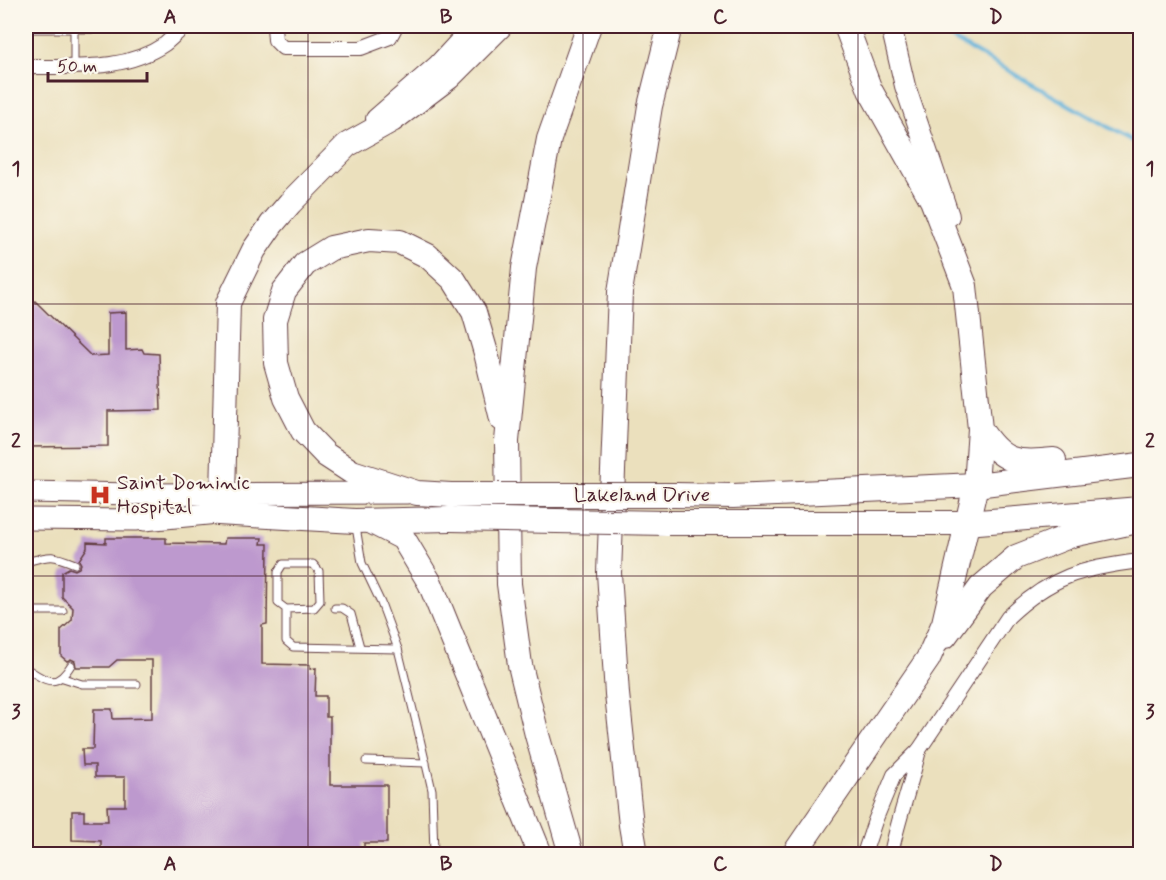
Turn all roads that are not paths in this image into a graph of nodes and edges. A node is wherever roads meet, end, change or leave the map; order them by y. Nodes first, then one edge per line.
1 (95, 26) edge
2 (186, 26) edge
3 (274, 26) edge
4 (396, 26) edge
5 (474, 26) edge
6 (500, 26) edge
7 (590, 26) edge
8 (670, 26) edge
9 (846, 26) edge
10 (891, 26) edge
11 (26, 29) edge
12 (74, 29) junction
13 (74, 66) junction
14 (26, 67) edge
15 (347, 145) junction
16 (965, 286) junction
17 (980, 429) junction
18 (507, 441) junction
19 (1140, 458) edge
20 (1140, 465) edge
21 (976, 484) junction
22 (26, 492) edge
23 (417, 493) junction
24 (220, 504) junction
25 (1140, 509) edge
26 (26, 519) edge
27 (361, 520) junction
28 (1140, 520) edge
29 (966, 524) junction
30 (1140, 561) edge
31 (26, 562) edge
32 (75, 564) dead end
33 (335, 608) dead end
34 (286, 609) junction
35 (26, 611) edge
36 (63, 611) dead end
37 (360, 647) junction
38 (398, 649) junction
39 (928, 659) junction
40 (71, 665) dead end
41 (26, 668) edge
42 (63, 678) junction
43 (137, 684) dead end
44 (919, 750) junction
45 (366, 761) dead end
46 (426, 763) junction
47 (434, 855) edge
48 (540, 855) edge
49 (571, 855) edge
50 (636, 855) edge
51 (794, 855) edge
52 (864, 855) edge
53 (891, 855) edge

1 - 12 lane
2 - 13 street
3 - 4 street
5 - 15 street
6 - 15 highway
7 - 18 highway
8 - 50 highway
9 - 16 highway
10 - 16 street
11 - 12 lane
12 - 13 lane
13 - 14 street
15 - 24 highway
16 - 17 highway
17 - 19 highway
17 - 21 highway
18 - 23 highway
18 - 49 highway
20 - 21 highway, Lakeland Drive
21 - 23 highway, Lakeland Drive, bridge
21 - 29 highway
22 - 24 main road, Lakeland Drive
23 - 24 main road, Lakeland Drive
24 - 26 main road, Lakeland Drive
24 - 27 highway, Lakeland Drive
25 - 29 highway, Lakeland Drive
27 - 29 highway, Lakeland Drive, bridge
27 - 38 lane
27 - 48 highway
28 - 39 highway
29 - 39 highway
30 - 44 street
31 - 32 lane
33 - 37 lane
34 - 34 lane
34 - 37 lane
35 - 36 lane
37 - 38 lane
38 - 46 lane
39 - 51 highway
40 - 42 lane
41 - 42 lane
42 - 43 lane
44 - 52 street
44 - 53 street
45 - 46 lane
46 - 47 lane

